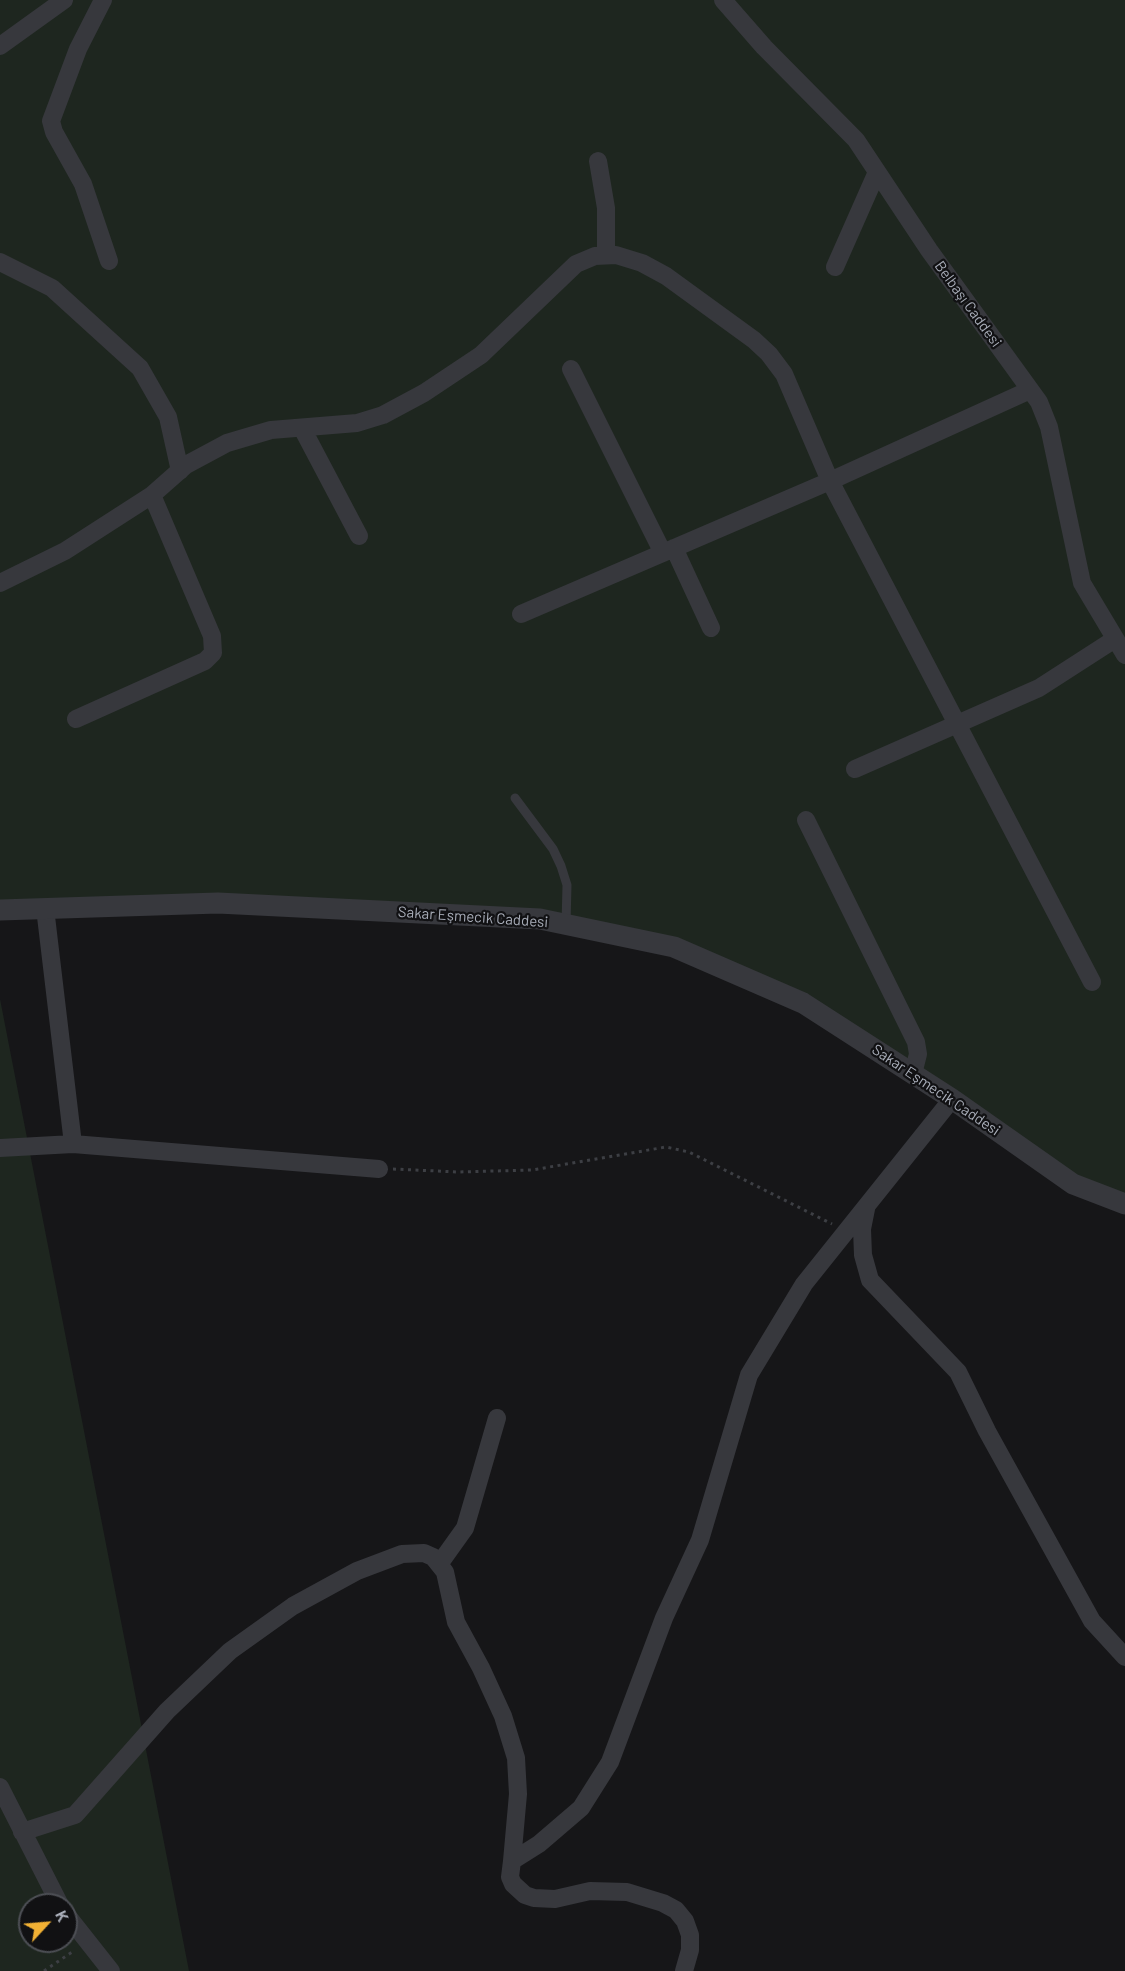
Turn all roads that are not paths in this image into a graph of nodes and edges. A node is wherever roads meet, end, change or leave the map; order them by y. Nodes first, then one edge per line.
1 (64, 0) edge
2 (103, 0) edge
3 (723, 0) edge
4 (0, 46) edge
5 (598, 161) dead end
6 (877, 172) junction
7 (606, 255) junction
8 (109, 261) dead end
9 (0, 262) edge
10 (835, 267) dead end
11 (571, 369) dead end
12 (1030, 390) junction
13 (302, 428) junction
14 (180, 471) junction
15 (830, 482) junction
16 (152, 495) junction
17 (359, 536) dead end
18 (668, 551) junction
19 (0, 583) edge
20 (520, 614) dead end
21 (711, 628) dead end
22 (1115, 639) junction
23 (1125, 655) edge
24 (76, 719) dead end
25 (956, 723) junction
26 (855, 769) dead end
27 (515, 798) dead end
28 (806, 820) dead end
29 (1, 908) edge
30 (45, 908) junction
31 (566, 924) junction
32 (1092, 981) dead end
33 (913, 1074) junction
34 (952, 1099) junction
35 (73, 1144) junction
36 (0, 1148) edge
37 (379, 1169) road end
38 (867, 1203) junction
39 (1125, 1204) edge
40 (497, 1418) dead end
41 (440, 1563) junction
42 (1125, 1657) edge
43 (0, 1787) edge
44 (22, 1832) junction
45 (512, 1861) junction
46 (54, 1893) edge
47 (78, 1929) edge
48 (111, 1971) edge
49 (684, 1971) edge

1 - 4 street
2 - 8 street
3 - 6 street, Belbaşı Caddesi
5 - 7 street
6 - 10 street
6 - 12 street, Belbaşı Caddesi
7 - 13 street
7 - 15 street
9 - 14 street
11 - 18 street
12 - 15 street
12 - 22 street, Belbaşı Caddesi
13 - 14 street
13 - 17 street
14 - 16 street
15 - 18 street
15 - 25 street
16 - 19 street
16 - 24 street
18 - 20 street
18 - 21 street
22 - 23 street, Belbaşı Caddesi
22 - 25 street
25 - 26 street
25 - 32 street
27 - 31 lane
28 - 33 street
29 - 30 street, Sakar Eşmecik Caddesi
30 - 31 street, Sakar Eşmecik Caddesi
30 - 35 street
31 - 33 street, Sakar Eşmecik Caddesi
33 - 34 street, Sakar Eşmecik Caddesi
34 - 38 street
34 - 39 street, Sakar Eşmecik Caddesi
35 - 36 street
35 - 37 street
38 - 42 street
38 - 45 street
40 - 41 street
41 - 44 street
41 - 45 street
43 - 44 street
44 - 46 street
45 - 49 street
47 - 48 street

